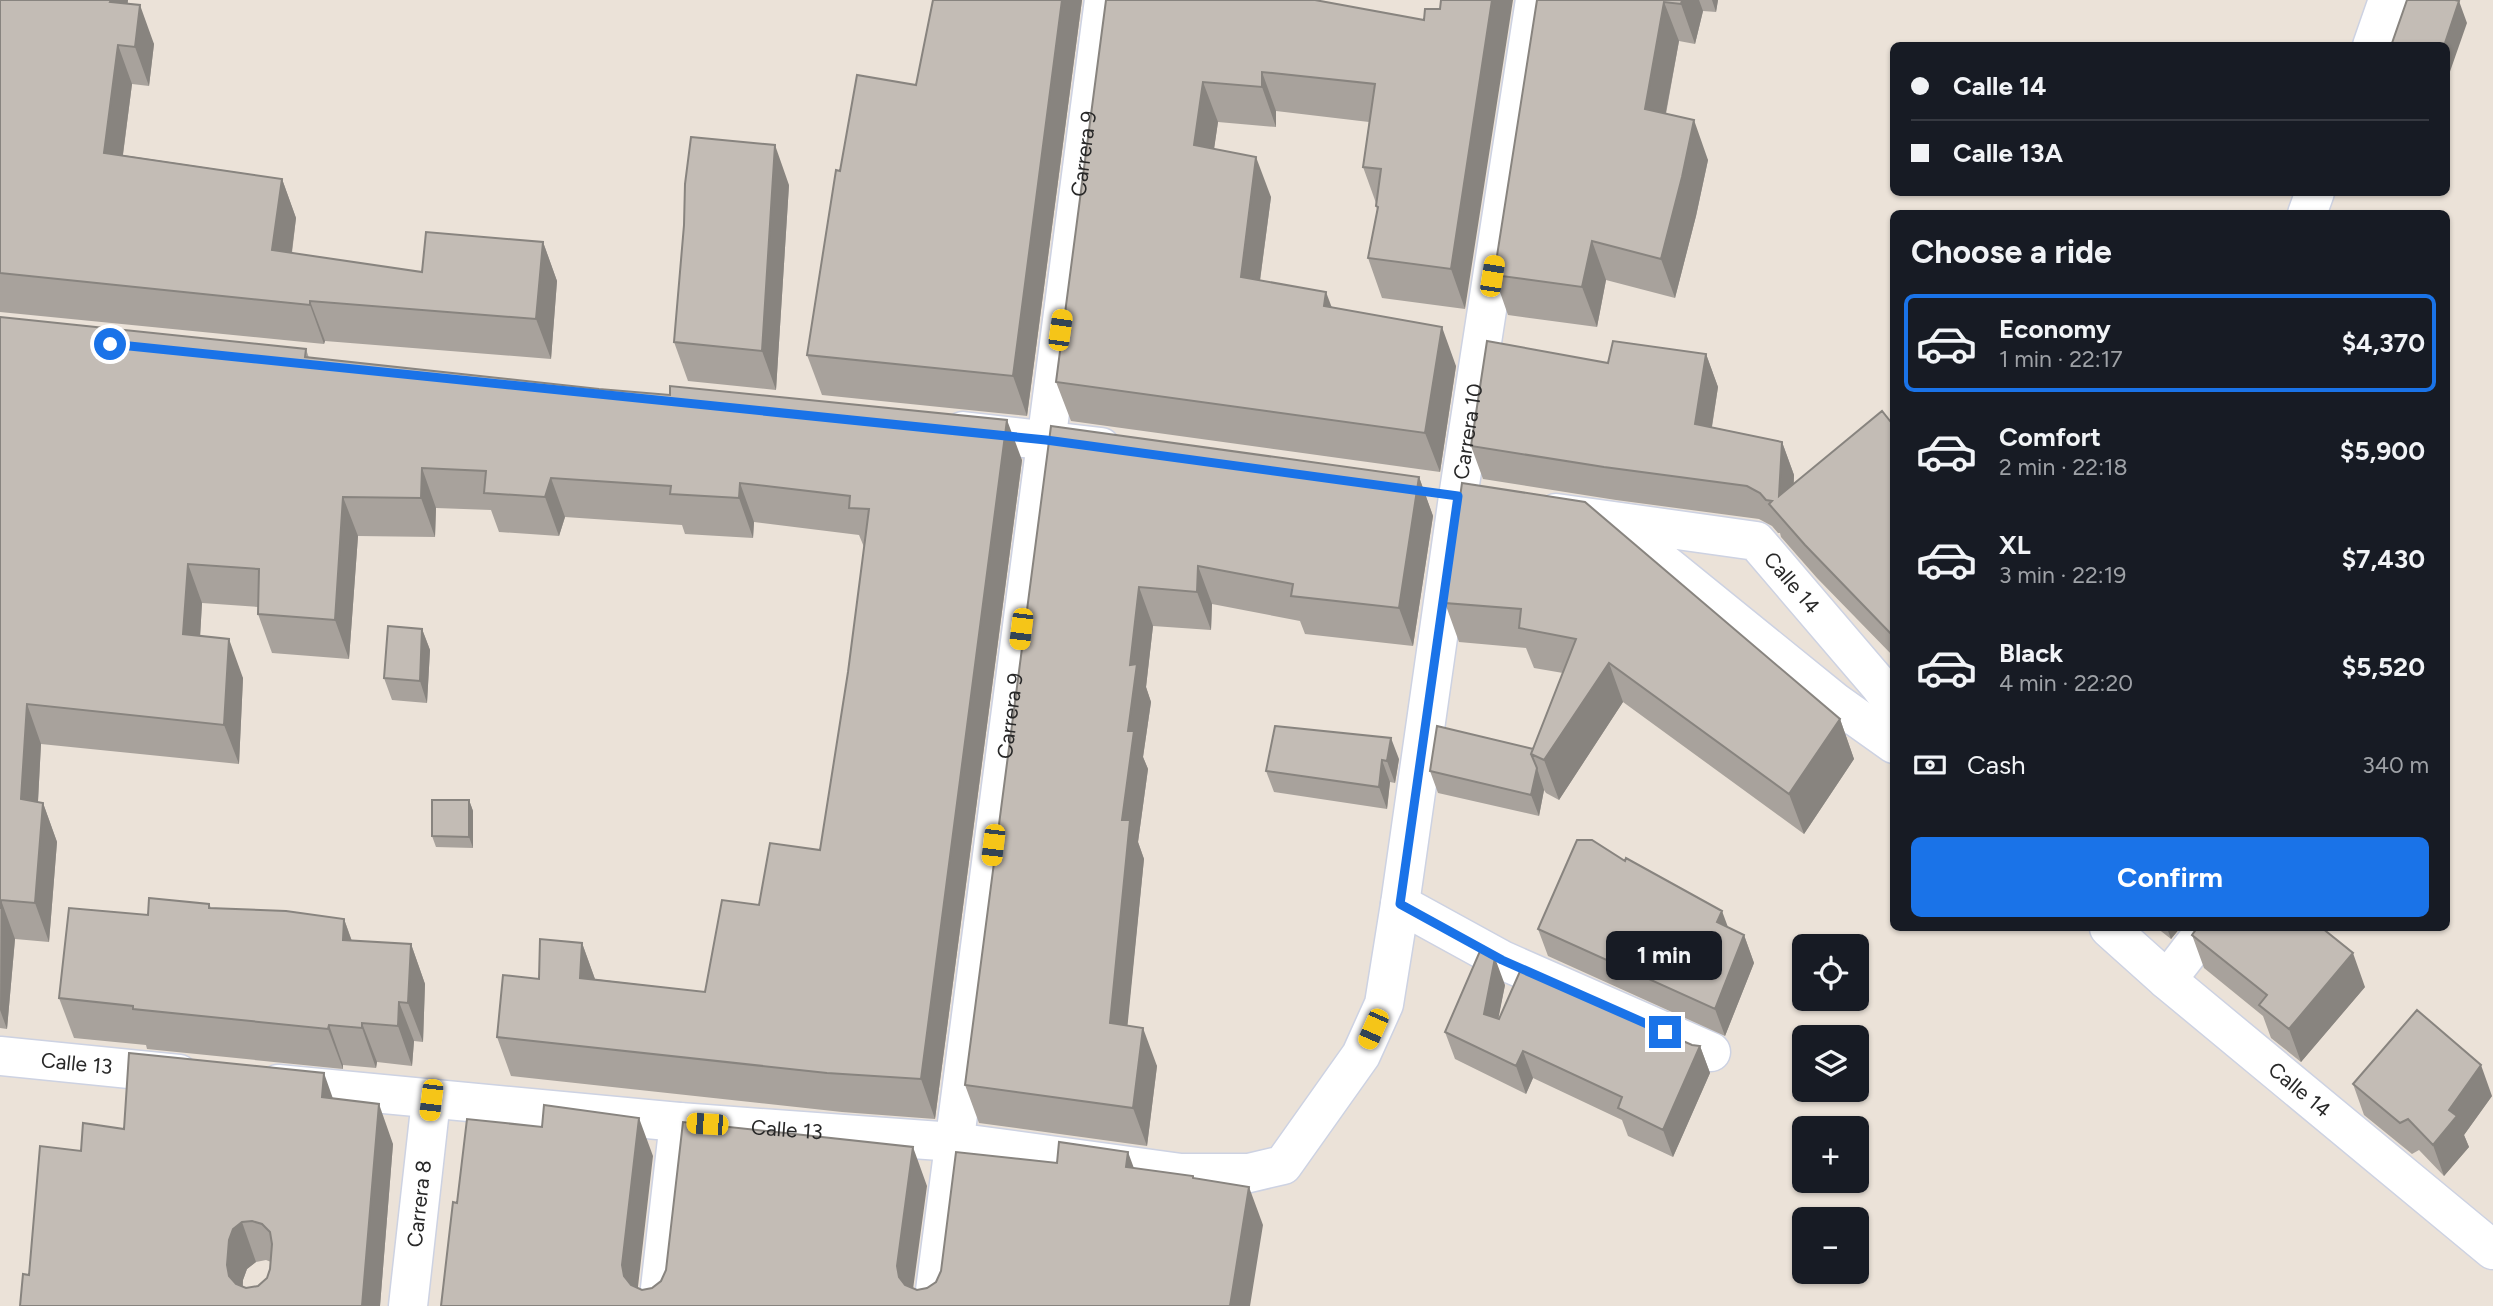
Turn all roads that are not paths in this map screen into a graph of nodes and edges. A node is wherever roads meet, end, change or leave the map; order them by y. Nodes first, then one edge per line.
1 (1104, 0) edge
2 (1535, 0) edge
3 (2388, 0) edge
4 (2373, 42) edge
5 (922, 427) edge
6 (1046, 440) junction
7 (1128, 451) edge
8 (1444, 495) junction
9 (1613, 522) junction
10 (1890, 700) edge
11 (1890, 741) edge
12 (1400, 904) junction
13 (2112, 931) edge
14 (2205, 931) edge
15 (2167, 980) junction
16 (1712, 1052) dead end
17 (0, 1056) edge
18 (209, 1077) edge
19 (250, 1081) edge
20 (431, 1100) junction
21 (679, 1122) junction
22 (954, 1142) junction
23 (2493, 1250) edge
24 (408, 1306) edge
25 (658, 1306) edge
26 (933, 1306) edge

1 - 6 street, Carrera 9
2 - 8 street, Carrera 10
3 - 4 street
5 - 6 street
6 - 7 street
6 - 22 street, Carrera 9
8 - 9 street, Calle 14
8 - 12 street, Carrera 10
9 - 10 street, Calle 14
9 - 11 street, Calle 14
12 - 16 street
12 - 22 street, Calle 13
13 - 15 street, Calle 14
14 - 15 street
15 - 23 street, Calle 14
17 - 18 street, Calle 13
19 - 20 street, Calle 13
20 - 21 street, Calle 13
20 - 24 street, Carrera 8
21 - 22 street, Calle 13
21 - 25 street
22 - 26 street, Carrera 9

